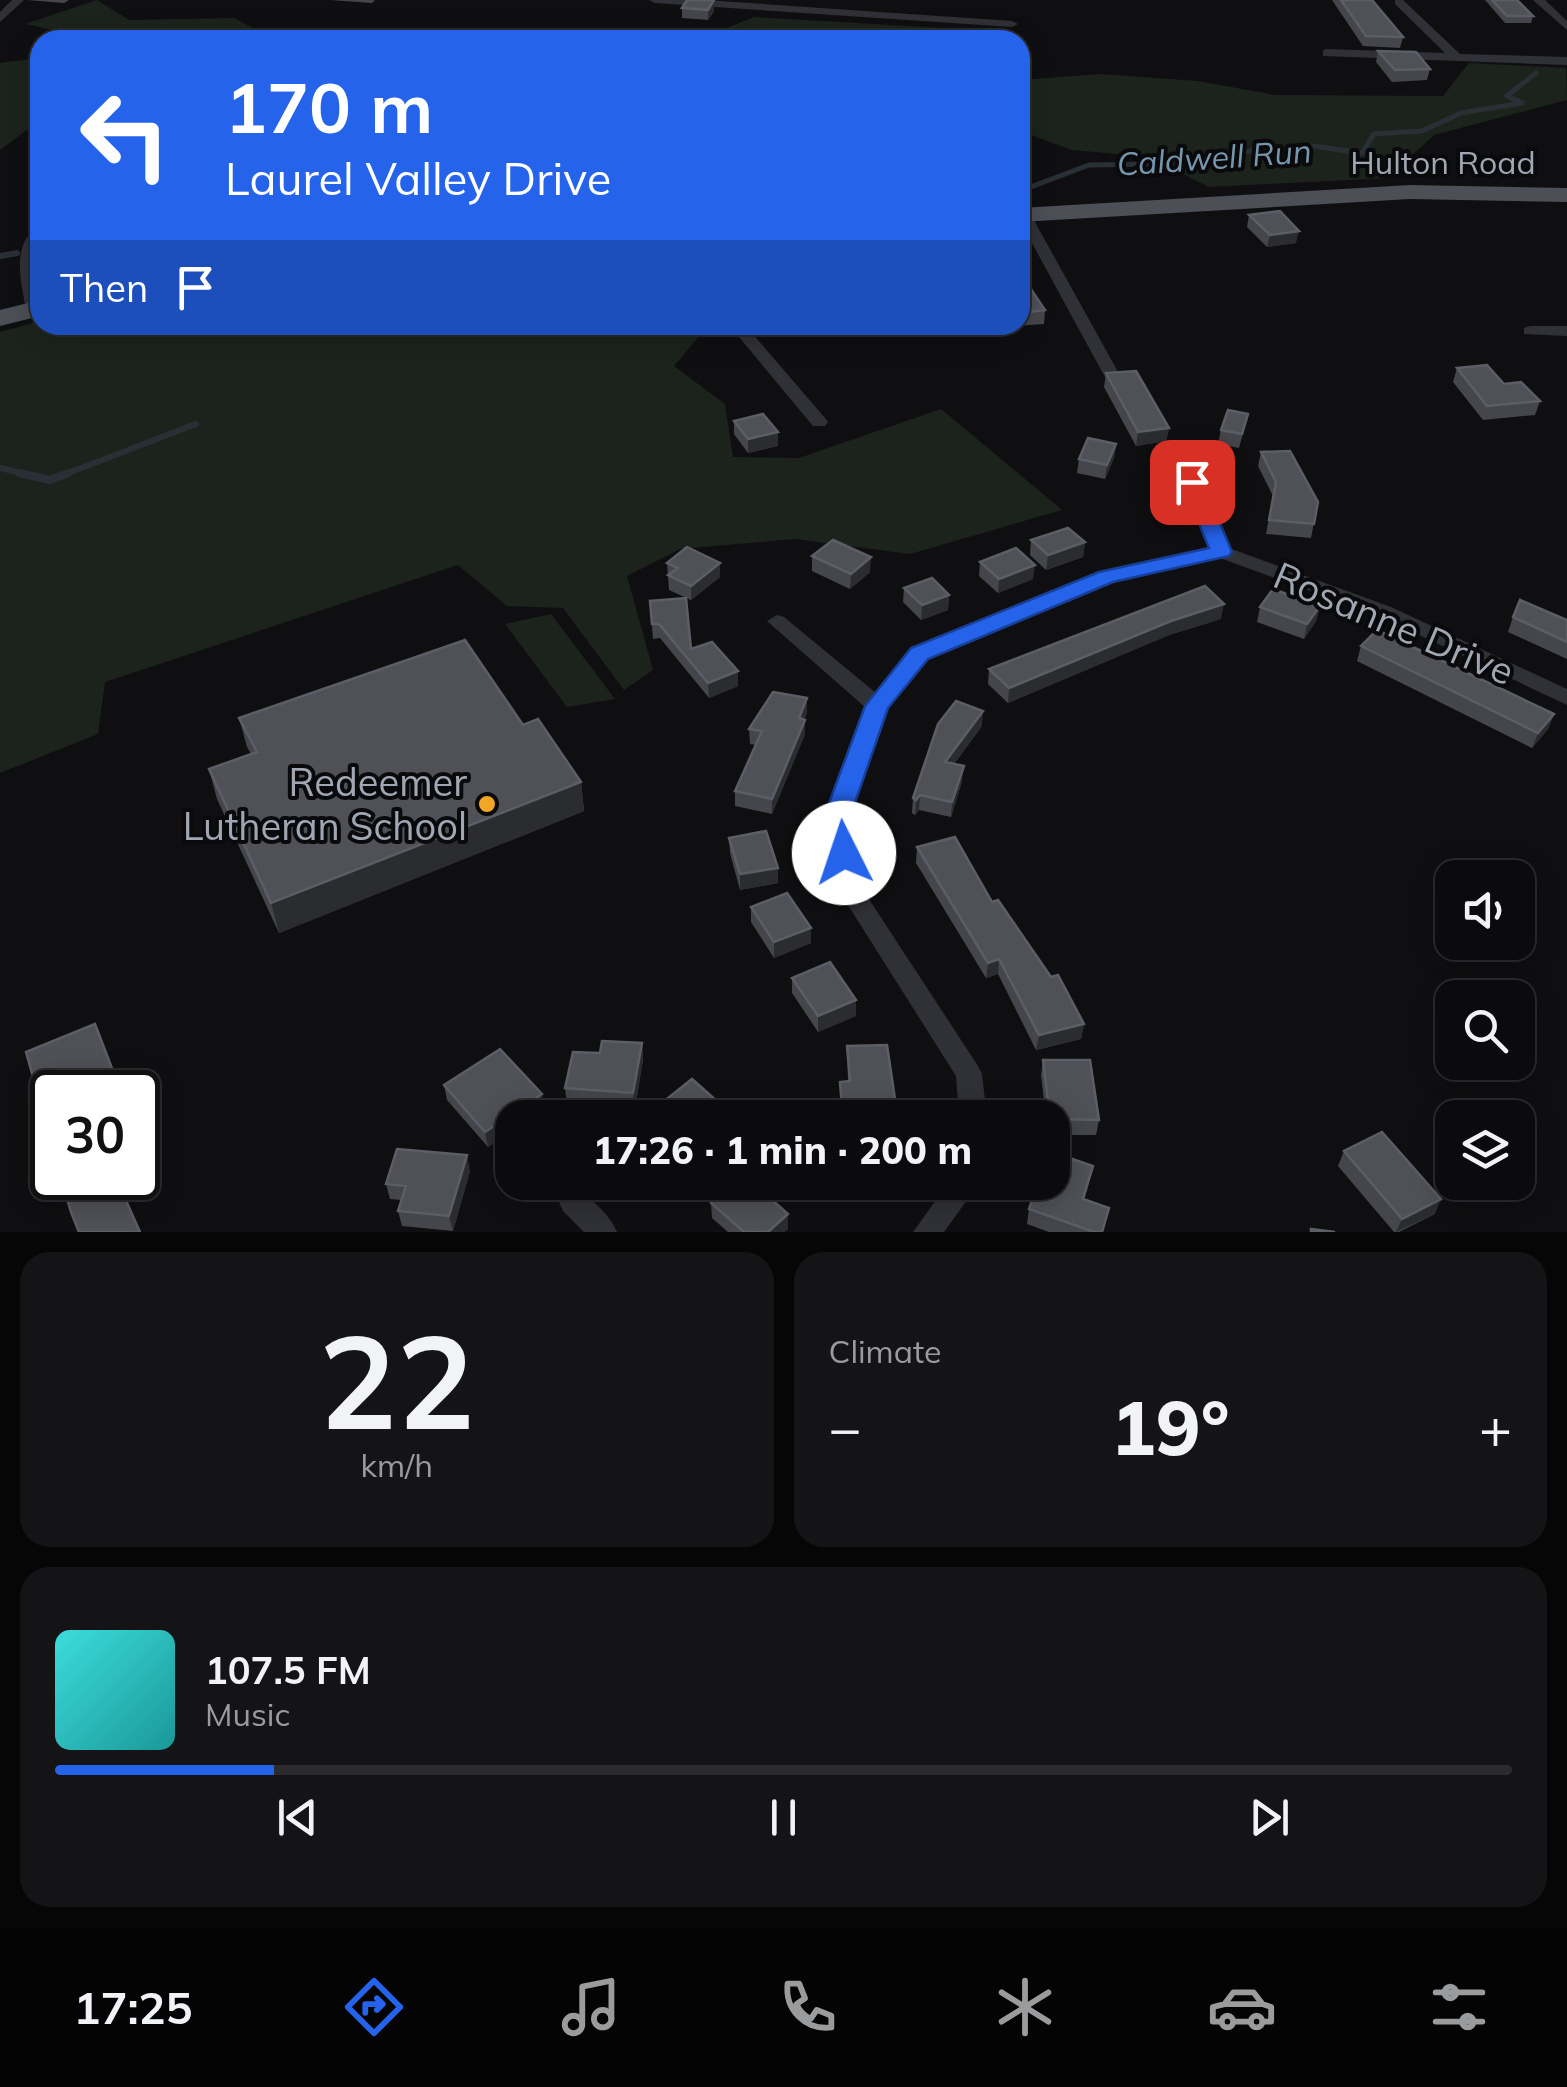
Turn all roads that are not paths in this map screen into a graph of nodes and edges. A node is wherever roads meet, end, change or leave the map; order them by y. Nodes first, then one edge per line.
1 (18, 0) edge
2 (654, 0) edge
3 (1540, 0) edge
4 (1399, 2) edge
5 (0, 19) edge
6 (1012, 24) dead end
7 (1567, 27) edge
8 (1326, 53) dead end
9 (1456, 57) junction
10 (1567, 61) edge
11 (1567, 195) edge
12 (1030, 215) edge
13 (1030, 229) edge
14 (30, 251) edge
15 (30, 281) edge
16 (30, 311) edge
17 (0, 318) edge
18 (1530, 331) dead end
19 (1567, 331) edge
20 (745, 335) edge
21 (1114, 379) edge
22 (819, 422) dead end
23 (1192, 482) dead end
24 (1221, 552) junction
25 (776, 621) dead end
26 (1567, 698) edge
27 (877, 706) junction
28 (971, 1100) edge
29 (952, 1200) edge
30 (574, 1202) dead end
31 (603, 1232) edge
32 (927, 1232) edge

1 - 5 street
2 - 6 street
3 - 7 street
4 - 9 street
8 - 9 street
9 - 10 street
11 - 12 main road, Hulton Road
13 - 21 street
14 - 15 street
16 - 17 main road
18 - 19 street
20 - 22 street
23 - 24 street
24 - 26 street, Rosanne Drive
24 - 27 street
25 - 27 street
27 - 28 street
29 - 32 street
30 - 31 street

